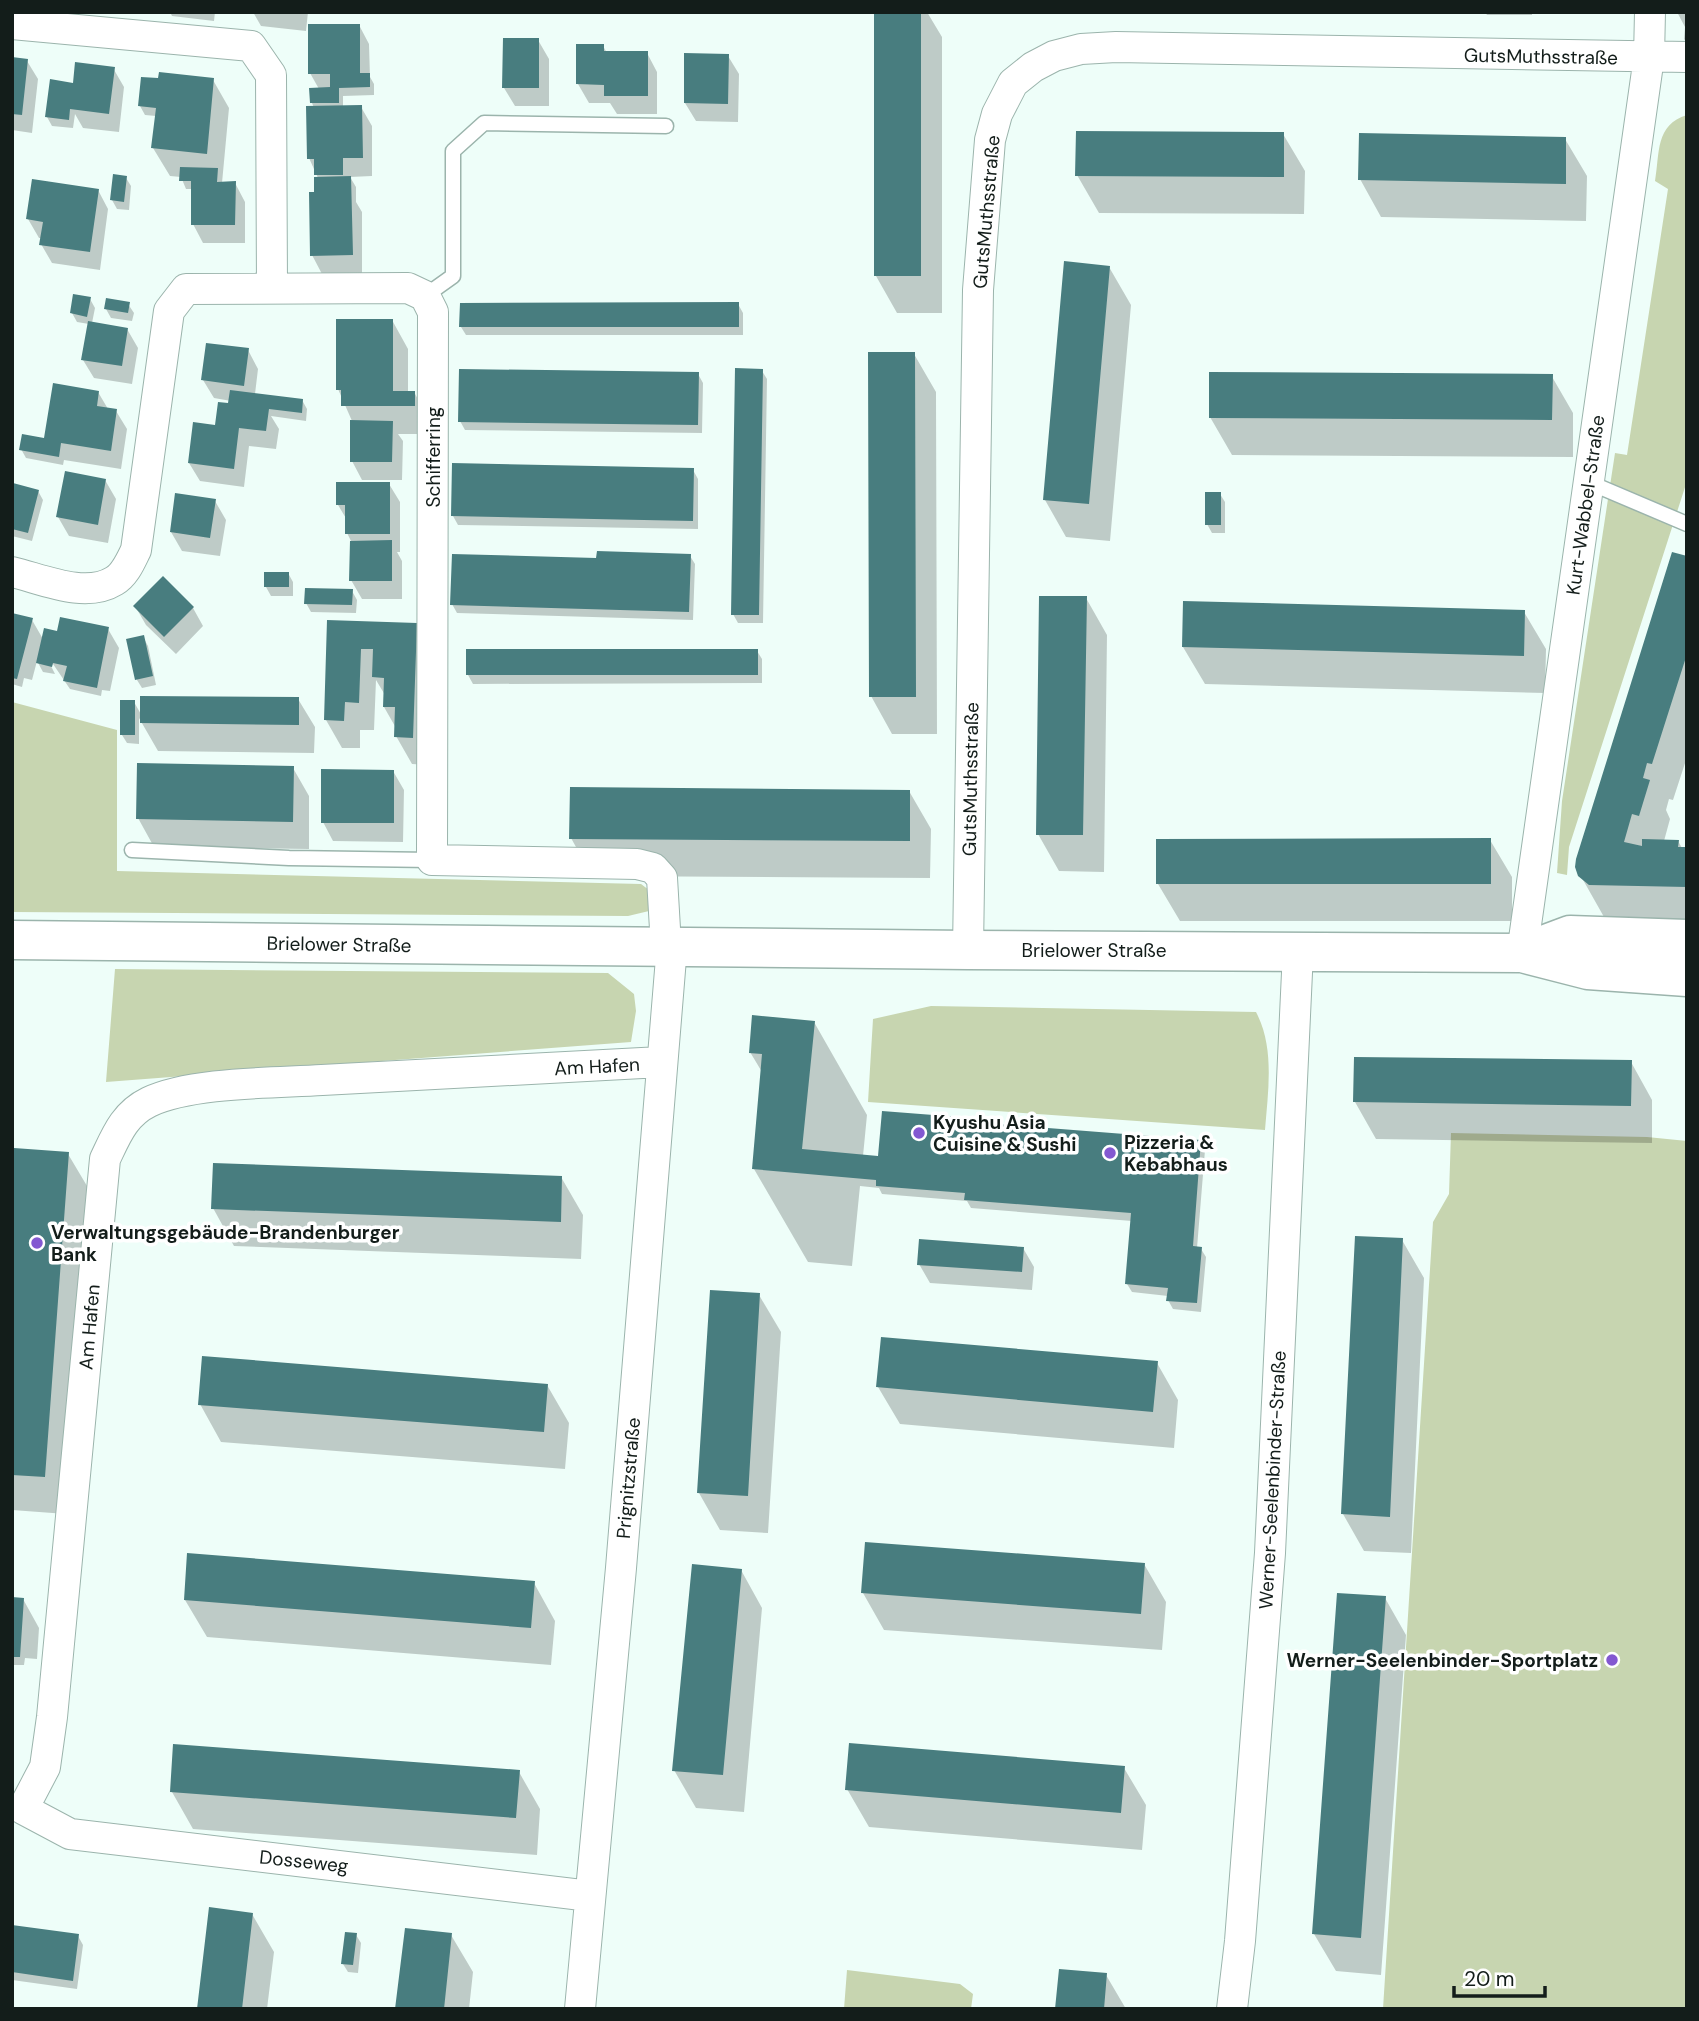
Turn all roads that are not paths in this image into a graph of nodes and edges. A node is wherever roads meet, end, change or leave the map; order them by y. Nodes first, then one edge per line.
1 (1650, 12) edge
2 (12, 24) edge
3 (1649, 57) junction
4 (1687, 57) edge
5 (666, 126) dead end
6 (272, 288) junction
7 (425, 296) junction
8 (1588, 482) junction
9 (1687, 524) edge
10 (12, 572) edge
11 (132, 850) dead end
12 (432, 860) junction
13 (1687, 939) edge
14 (12, 940) edge
15 (669, 946) junction
16 (968, 950) junction
17 (1298, 951) junction
18 (1522, 953) junction
19 (1687, 976) edge
20 (661, 1062) junction
21 (18, 1815) edge
22 (590, 1896) junction
23 (580, 2009) edge
24 (1233, 2009) edge

1 - 3 street, Kurt-Wabbel-Straße
2 - 6 street
3 - 4 street, GutsMuthsstraße
3 - 8 street, Kurt-Wabbel-Straße
3 - 16 street, GutsMuthsstraße
5 - 7 lane
6 - 7 street
6 - 10 street
7 - 12 street, Schifferring
8 - 9 lane
8 - 18 street, Kurt-Wabbel-Straße
11 - 12 lane
12 - 15 street
13 - 18 main road, Brielower Straße
14 - 15 main road, Brielower Straße
15 - 16 main road, Brielower Straße
15 - 20 street, Prignitzstraße
16 - 17 main road, Brielower Straße
17 - 18 main road, Brielower Straße
17 - 24 street, Werner-Seelenbinder-Straße
18 - 19 main road, Brielower Straße
20 - 21 street, Am Hafen
20 - 22 street, Prignitzstraße
21 - 22 street, Dosseweg
22 - 23 street, Prignitzstraße

